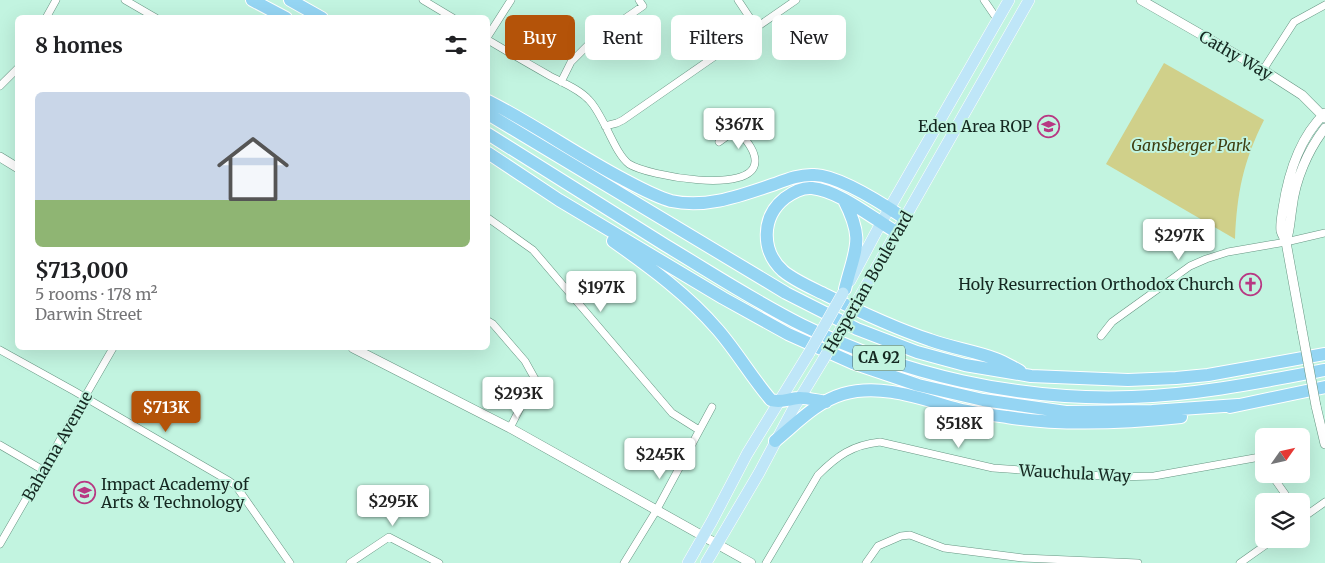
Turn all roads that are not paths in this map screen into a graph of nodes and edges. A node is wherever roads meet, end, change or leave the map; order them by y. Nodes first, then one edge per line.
1 (56, 0) edge
2 (125, 0) edge
3 (251, 0) edge
4 (290, 0) edge
5 (423, 0) edge
6 (511, 0) edge
7 (639, 0) edge
8 (738, 0) edge
9 (796, 0) edge
10 (984, 0) edge
11 (1009, 0) edge
12 (1029, 0) edge
13 (1141, 0) edge
14 (1325, 5) edge
15 (48, 15) edge
16 (151, 15) edge
17 (274, 15) edge
18 (280, 15) edge
19 (317, 15) edge
20 (448, 15) edge
21 (748, 15) edge
22 (997, 19) junction
23 (762, 23) edge
24 (490, 35) edge
25 (490, 39) edge
26 (709, 60) edge
27 (1264, 70) junction
28 (15, 71) edge
29 (561, 82) junction
30 (0, 86) edge
31 (490, 102) edge
32 (758, 114) dead end
33 (490, 115) edge
34 (1324, 115) edge
35 (605, 126) junction
36 (1325, 128) edge
37 (737, 129) junction
38 (490, 135) edge
39 (719, 142) dead end
40 (490, 154) edge
41 (0, 157) edge
42 (15, 166) edge
43 (559, 200) junction
44 (844, 200) junction
45 (890, 209) junction
46 (904, 218) junction
47 (490, 219) edge
48 (881, 223) junction
49 (896, 232) junction
50 (1325, 233) edge
51 (1286, 242) junction
52 (844, 291) junction
53 (490, 322) edge
54 (1101, 336) dead end
55 (0, 350) edge
56 (112, 350) edge
57 (357, 350) edge
58 (1325, 354) edge
59 (1325, 370) edge
60 (1031, 376) junction
61 (1325, 387) edge
62 (85, 397) junction
63 (800, 397) junction
64 (778, 402) junction
65 (826, 402) junction
66 (1238, 405) junction
67 (712, 407) dead end
68 (510, 428) junction
69 (699, 430) junction
70 (776, 441) junction
71 (0, 444) edge
72 (1325, 444) edge
73 (1255, 458) edge
74 (43, 470) junction
75 (1325, 502) edge
76 (656, 511) junction
77 (1310, 512) edge
78 (703, 536) junction
79 (0, 542) edge
80 (717, 543) junction
81 (1261, 548) edge
82 (290, 563) edge
83 (350, 563) edge
84 (439, 563) edge
85 (624, 563) edge
86 (688, 563) edge
87 (706, 563) edge
88 (751, 563) edge
89 (766, 563) edge
90 (866, 563) edge
91 (1138, 563) edge
92 (1240, 563) edge

1 - 15 street
2 - 16 street
3 - 17 highway
3 - 18 highway
4 - 19 highway
5 - 20 street
6 - 24 street
7 - 29 street
8 - 21 street
9 - 23 street
10 - 22 street
11 - 22 main road, Hesperian Boulevard
12 - 46 main road, Hesperian Boulevard
13 - 27 street, Cathy Way
14 - 27 street
22 - 45 main road, Hesperian Boulevard
25 - 29 street
26 - 35 street
27 - 34 street, Cathy Way
28 - 30 street
29 - 35 street
31 - 45 highway
32 - 37 street
33 - 60 highway, CA 92
34 - 51 street
35 - 37 street
36 - 51 street
37 - 39 street
38 - 59 highway, CA 92
40 - 43 highway
41 - 42 street
43 - 64 highway
43 - 66 highway
44 - 48 highway
44 - 52 highway
44 - 60 highway
45 - 46 highway
45 - 48 main road, Hesperian Boulevard
46 - 49 main road, Hesperian Boulevard
47 - 69 street
48 - 49 highway
48 - 52 main road, Hesperian Boulevard
49 - 63 main road, Hesperian Boulevard, bridge
50 - 51 street
51 - 54 street
51 - 72 street, bridge
52 - 64 main road, Hesperian Boulevard, bridge
53 - 68 street
55 - 62 street
56 - 62 street, Bahama Avenue
57 - 68 street
58 - 60 highway, CA 92
61 - 66 highway
62 - 74 street, Bahama Avenue
62 - 82 street
63 - 64 highway
63 - 65 highway
63 - 70 main road, Hesperian Boulevard
64 - 78 main road, Hesperian Boulevard
65 - 66 highway
65 - 70 highway
67 - 69 street
68 - 76 street
69 - 76 street
70 - 80 main road, Hesperian Boulevard
71 - 74 street
73 - 89 street, Wauchula Way
74 - 79 street, Bahama Avenue
75 - 77 street
76 - 78 street
76 - 85 street
78 - 80 street
78 - 86 main road, Hesperian Boulevard
80 - 87 main road, Hesperian Boulevard
80 - 88 street
81 - 92 street
83 - 84 street
90 - 91 street

